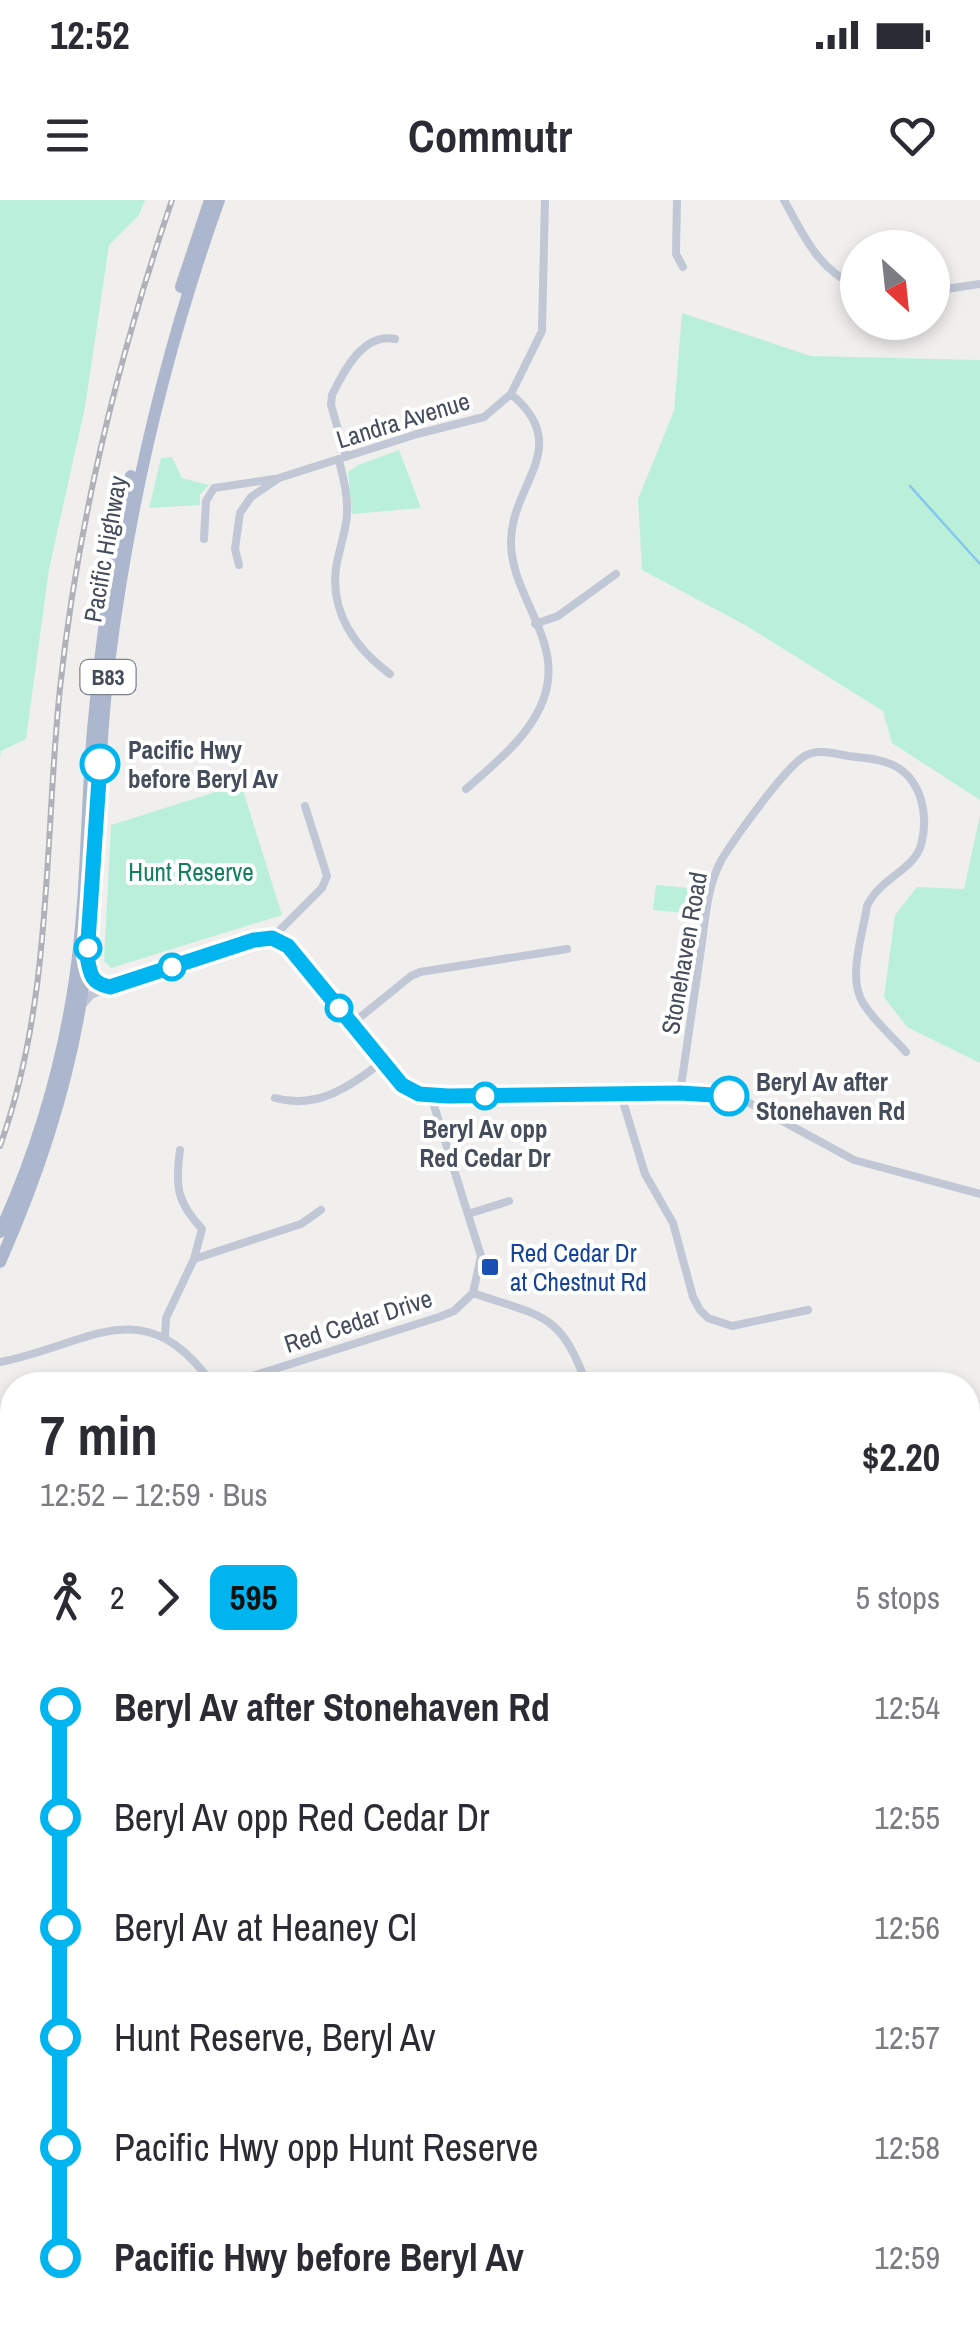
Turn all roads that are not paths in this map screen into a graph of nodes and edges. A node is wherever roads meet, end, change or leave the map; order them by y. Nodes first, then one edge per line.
1 (210, 200) edge
2 (219, 200) edge
3 (545, 200) edge
4 (677, 200) edge
5 (784, 200) edge
6 (683, 267) dead end
7 (840, 278) edge
8 (980, 284) edge
9 (950, 288) edge
10 (394, 339) dead end
11 (511, 394) junction
12 (342, 458) junction
13 (279, 478) junction
14 (204, 539) dead end
15 (239, 566) dead end
16 (616, 574) dead end
17 (536, 624) junction
18 (390, 674) dead end
19 (466, 789) dead end
20 (305, 806) dead end
21 (272, 938) junction
22 (567, 949) dead end
23 (87, 956) junction
24 (110, 987) junction
25 (78, 1014) junction
26 (352, 1023) junction
27 (906, 1052) dead end
28 (382, 1062) junction
29 (680, 1093) junction
30 (621, 1094) junction
31 (431, 1096) junction
32 (275, 1098) dead end
33 (180, 1150) dead end
34 (980, 1194) edge
35 (508, 1201) dead end
36 (320, 1210) dead end
37 (468, 1214) junction
38 (0, 1232) edge
39 (194, 1259) junction
40 (0, 1262) edge
41 (473, 1294) junction
42 (808, 1310) dead end
43 (164, 1338) junction
44 (0, 1362) edge
45 (201, 1372) edge
46 (265, 1372) edge
47 (581, 1372) edge

1 - 38 main road, Pacific Highway / B83
2 - 23 main road, Pacific Highway / B83
3 - 11 street
4 - 6 street
5 - 7 street
8 - 9 street
10 - 12 street
11 - 12 street, Landra Avenue
11 - 17 street
12 - 13 street, Landra Avenue
12 - 18 street
13 - 14 street, Landra Avenue
13 - 15 street, Landra Avenue
16 - 17 street
17 - 19 street
20 - 21 street
21 - 24 street
21 - 26 street
22 - 26 street
23 - 24 street
23 - 25 main road, Pacific Highway / B83
24 - 25 street
25 - 40 main road, Pacific Highway / B83
26 - 28 street
27 - 29 street, Stonehaven Road
28 - 31 street
28 - 32 street
29 - 30 street
29 - 34 street
30 - 31 street
30 - 42 street
31 - 37 street
33 - 39 street
35 - 37 street
36 - 39 street
37 - 41 street
39 - 43 street
41 - 46 street, Red Cedar Drive
41 - 47 street
43 - 44 street
43 - 45 street

